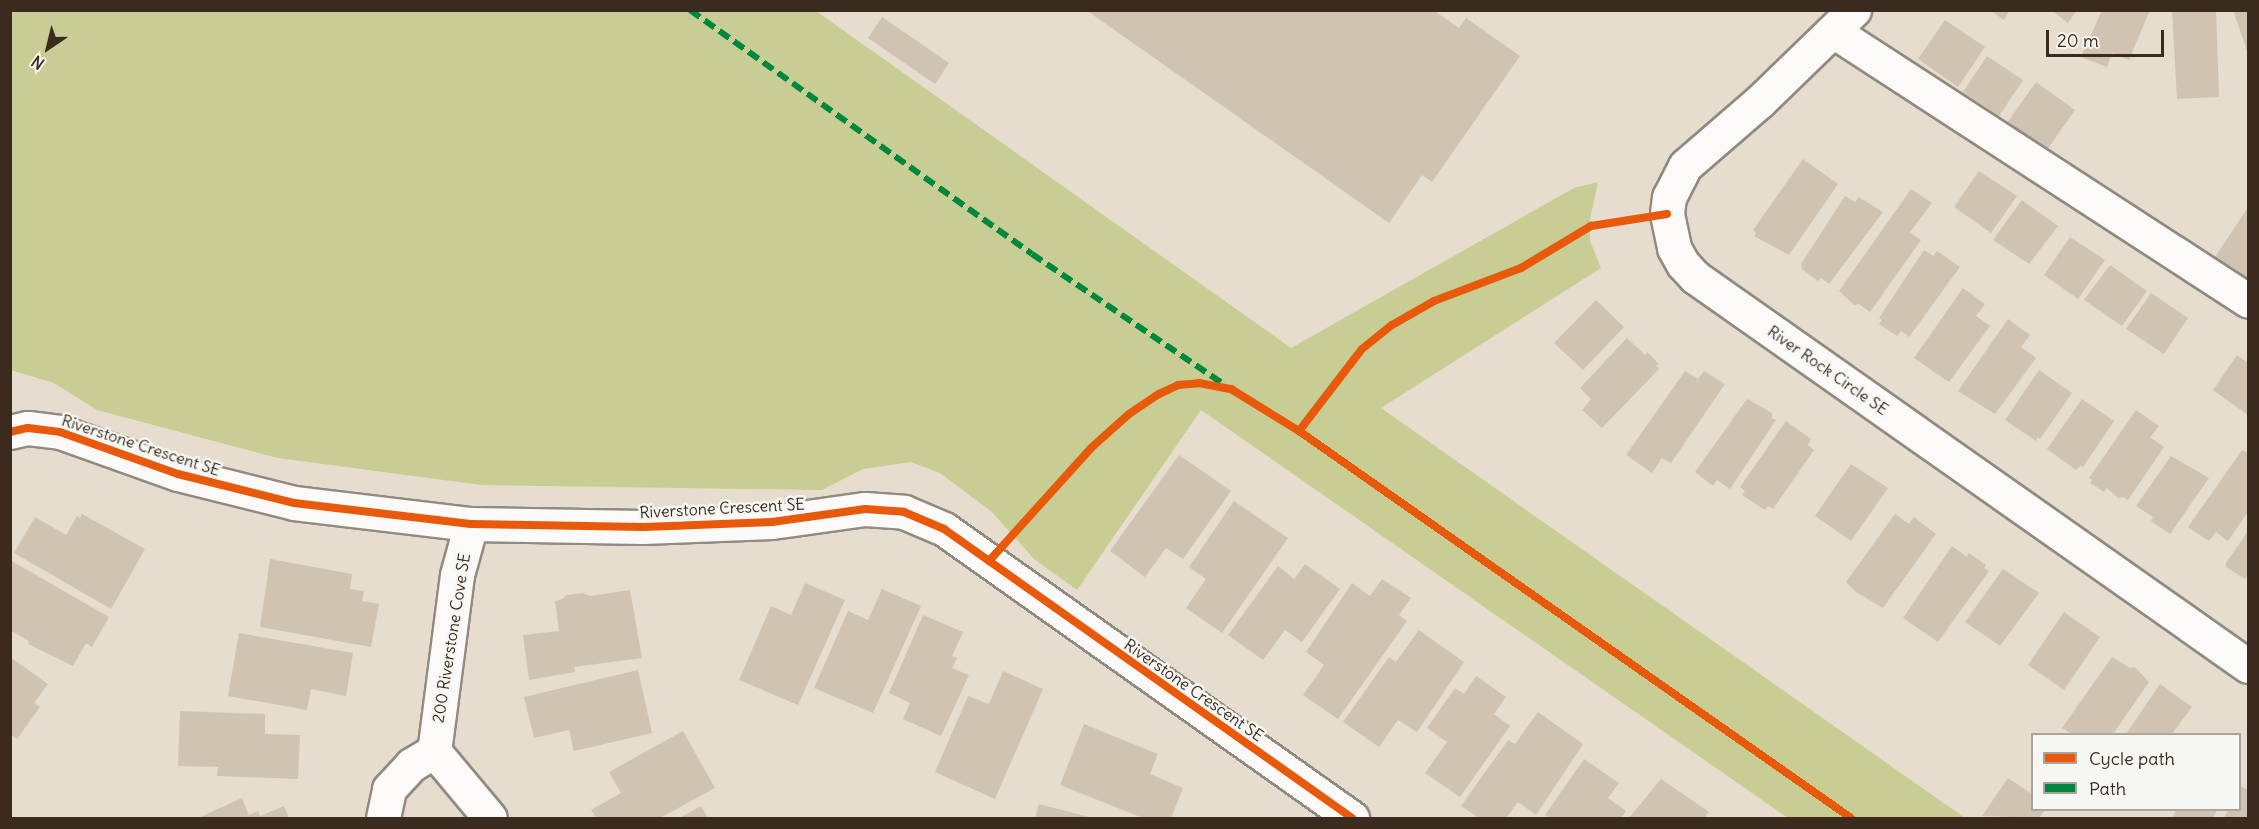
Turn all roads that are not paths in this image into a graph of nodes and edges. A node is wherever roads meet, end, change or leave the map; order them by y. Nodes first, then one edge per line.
1 (1843, 21) edge
2 (2248, 301) edge
3 (10, 432) edge
4 (471, 524) junction
5 (2248, 666) edge
6 (434, 751) junction
7 (1332, 813) edge
8 (383, 819) edge
9 (490, 819) edge

1 - 2 street
1 - 5 street, River Rock Circle SE
3 - 4 street, Riverstone Crescent SE
4 - 6 street, 200 Riverstone Cove SE
4 - 7 street, Riverstone Crescent SE
6 - 8 street
6 - 9 street

